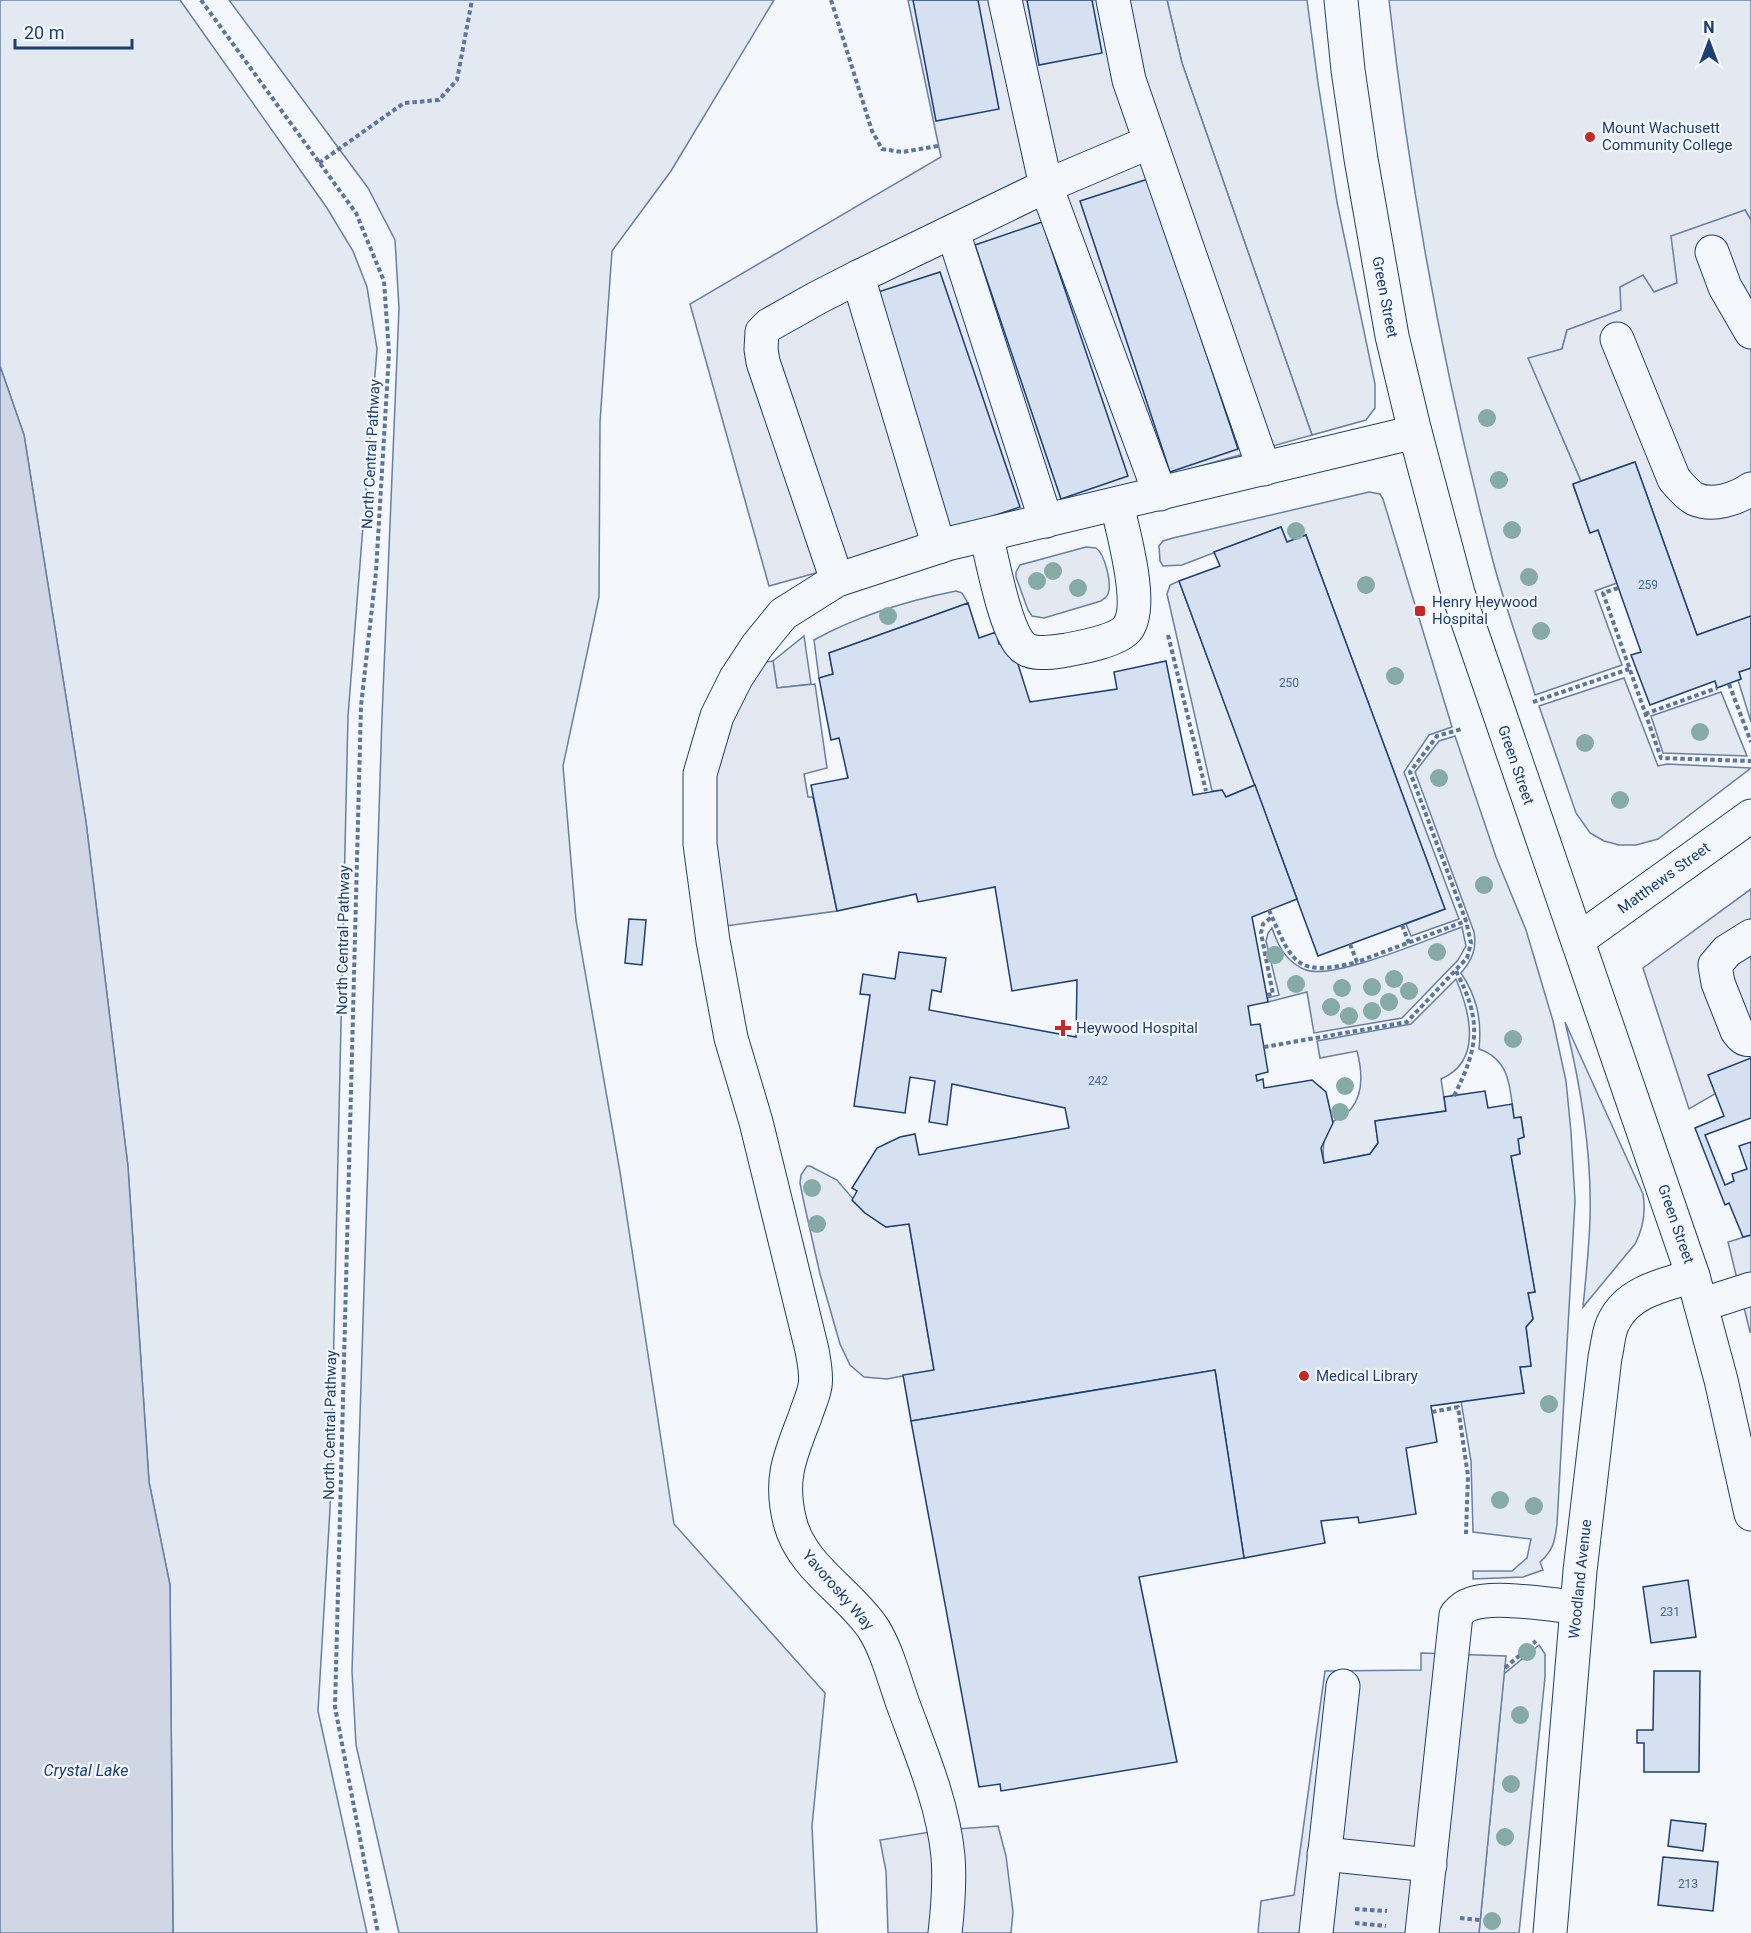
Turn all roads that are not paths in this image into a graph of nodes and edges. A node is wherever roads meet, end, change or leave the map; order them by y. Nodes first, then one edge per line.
1 (1005, 0) edge
2 (1113, 0) edge
3 (1341, 0) edge
4 (1150, 142) junction
5 (1046, 186) junction
6 (953, 232) junction
7 (1712, 252) dead end
8 (858, 277) junction
9 (1751, 332) edge
10 (1617, 339) dead end
11 (1415, 432) junction
12 (1264, 469) junction
13 (1751, 489) edge
14 (1160, 494) junction
15 (1117, 505) junction
16 (1046, 521) junction
17 (986, 535) junction
18 (939, 547) junction
19 (837, 580) junction
20 (1749, 821) edge
21 (1751, 936) edge
22 (1578, 940) junction
23 (1751, 1039) edge
24 (1751, 1289) edge
25 (1697, 1290) junction
26 (1751, 1514) edge
27 (1577, 1607) junction
28 (1343, 1686) dead end
29 (1324, 1854) junction
30 (1430, 1865) junction
31 (1316, 1926) edge
32 (1423, 1931) edge
33 (945, 1933) edge
34 (1551, 1933) edge

1 - 5 street
2 - 4 street
3 - 11 street, Green Street
4 - 5 street
4 - 12 street
5 - 6 street
5 - 14 street
6 - 8 street
6 - 16 street
7 - 9 street
8 - 18 street
8 - 19 street
10 - 13 street
11 - 12 street, Yavorosky Way
11 - 22 street, Green Street
12 - 14 street, Yavorosky Way
14 - 15 street, Yavorosky Way
15 - 16 street, Yavorosky Way
15 - 17 street
16 - 17 street, Yavorosky Way
17 - 18 street, Yavorosky Way
18 - 19 street, Yavorosky Way
19 - 33 street, Yavorosky Way
20 - 22 street, Matthews Street
21 - 23 street
22 - 25 street, Green Street
24 - 25 street, Woodland Avenue
25 - 26 street, Green Street
25 - 27 street, Woodland Avenue
27 - 30 street
27 - 34 street, Woodland Avenue
28 - 29 street
29 - 30 street
29 - 31 street
30 - 32 street

